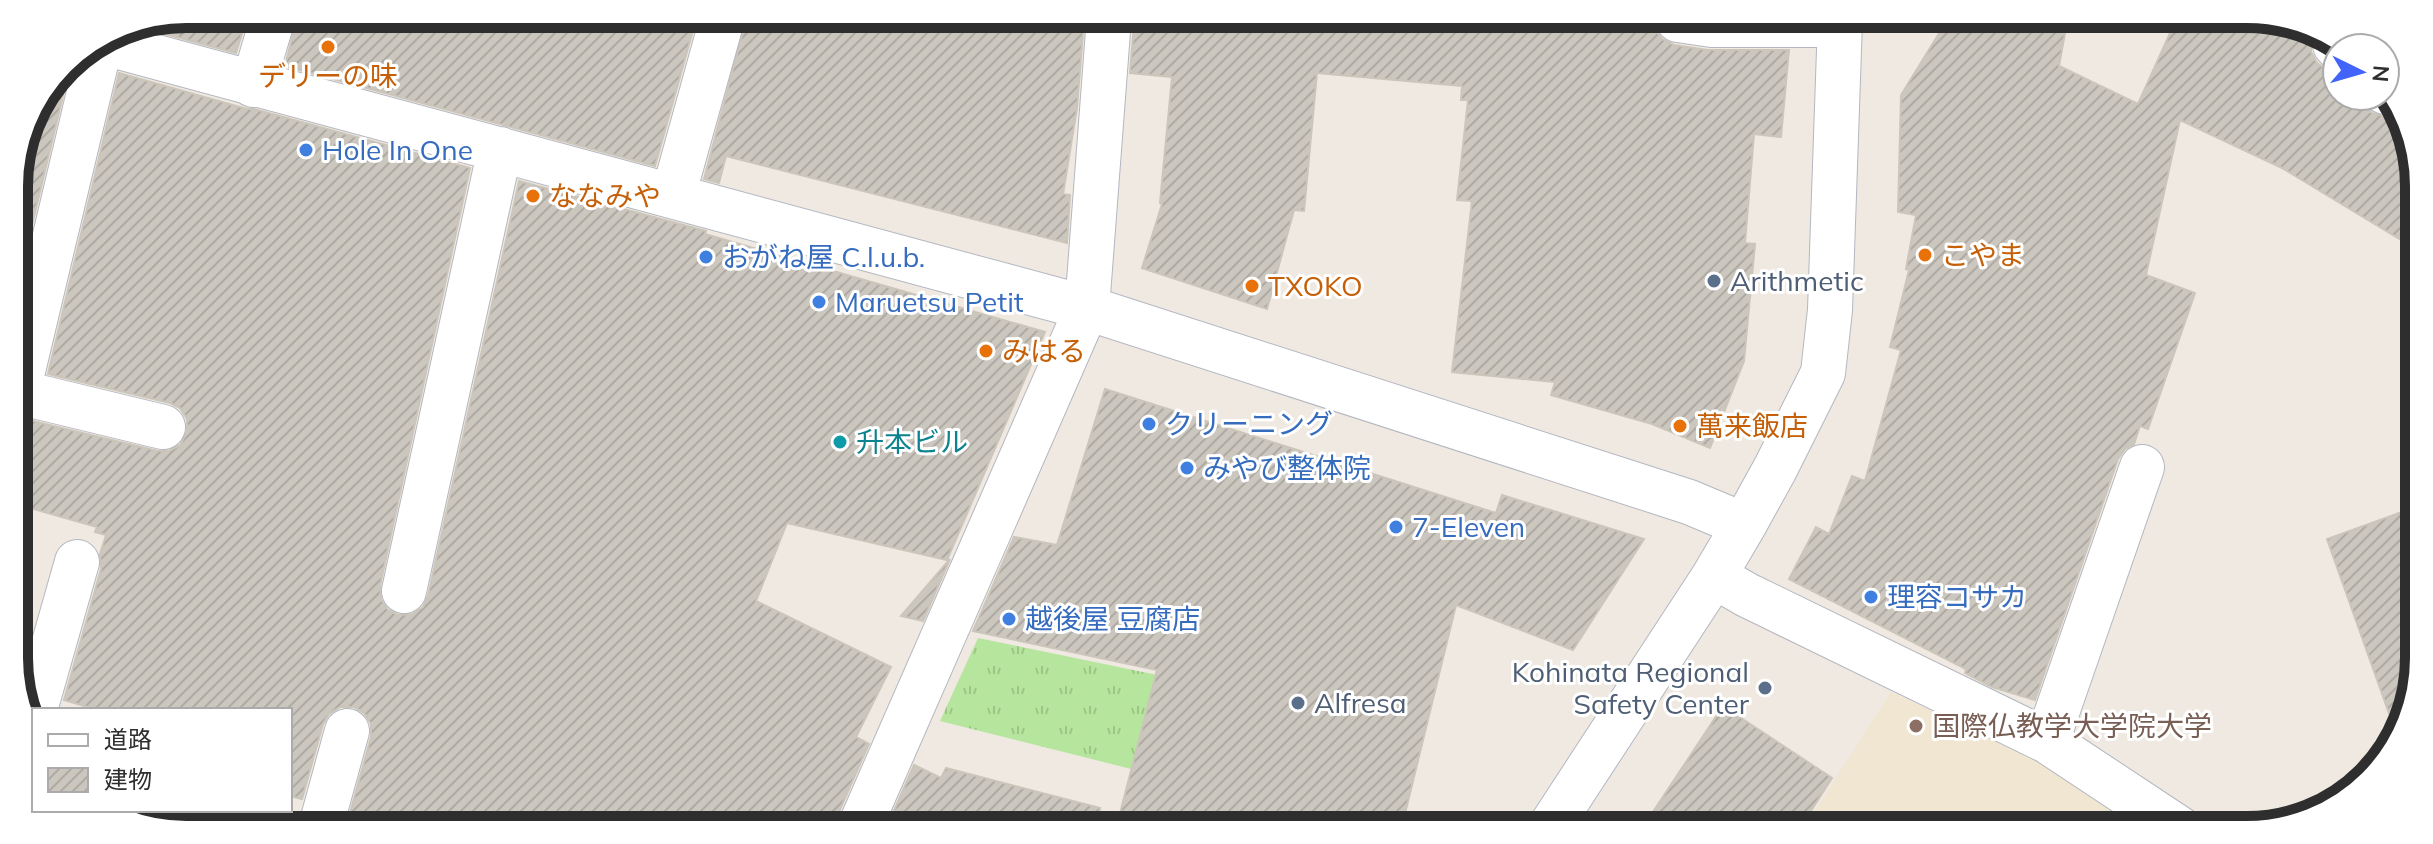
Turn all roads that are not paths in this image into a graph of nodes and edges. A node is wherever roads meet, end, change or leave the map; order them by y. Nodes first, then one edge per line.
1 (270, 28) edge
2 (720, 28) edge
3 (1108, 28) edge
4 (1840, 28) edge
5 (113, 46) edge
6 (96, 57) edge
7 (253, 85) junction
8 (500, 149) junction
9 (673, 196) junction
10 (1087, 308) junction
11 (28, 349) edge
12 (28, 394) edge
13 (163, 427) dead end
14 (2142, 467) dead end
15 (1744, 525) junction
16 (77, 562) dead end
17 (1714, 576) junction
18 (404, 591) dead end
19 (35, 706) edge
20 (347, 731) dead end
21 (2047, 741) junction
22 (324, 816) edge
23 (865, 816) edge
24 (1557, 816) edge
25 (2160, 816) edge

1 - 7 street
2 - 9 street
3 - 10 street
4 - 15 street
5 - 7 street
6 - 11 street
7 - 8 street
8 - 9 street
8 - 18 street
9 - 10 street
10 - 15 street
10 - 23 street
12 - 13 street
14 - 21 street
15 - 17 street
16 - 19 street
17 - 21 street
17 - 24 street
20 - 22 street
21 - 25 street

